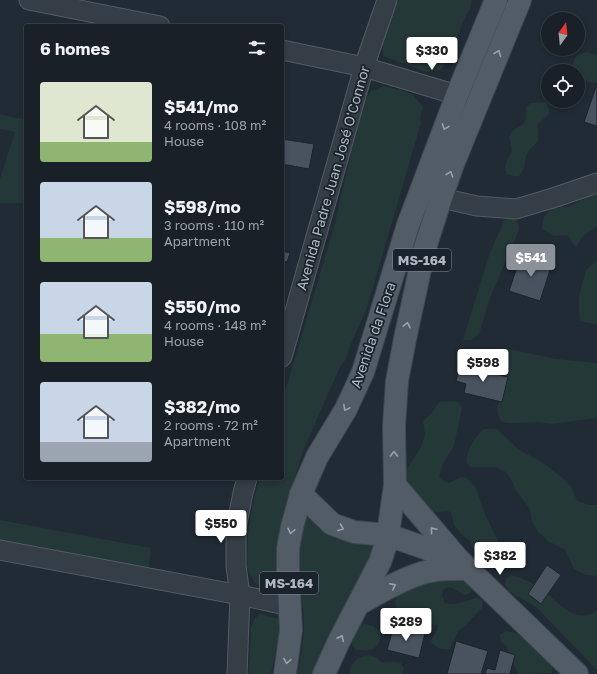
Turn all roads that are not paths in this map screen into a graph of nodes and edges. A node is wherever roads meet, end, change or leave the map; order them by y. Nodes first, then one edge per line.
1 (29, 0) edge
2 (387, 0) edge
3 (496, 0) edge
4 (520, 0) edge
5 (150, 24) edge
6 (284, 50) edge
7 (364, 67) junction
8 (457, 95) junction
9 (597, 184) edge
10 (441, 198) junction
11 (284, 350) edge
12 (246, 480) edge
13 (395, 485) junction
14 (301, 494) junction
15 (388, 535) junction
16 (0, 550) edge
17 (464, 564) junction
18 (240, 595) junction
19 (359, 604) junction
20 (290, 606) junction
21 (237, 674) edge
22 (286, 674) edge
23 (324, 674) edge
24 (577, 674) edge

1 - 5 street
2 - 7 street, Avenida Padre Juan José O'Connor
3 - 8 main road, Avenida da Flora / MS-164
10 -> 4 main road, Avenida da Flora / MS-164
6 - 7 street
7 - 8 street
7 - 11 street, Avenida Padre Juan José O'Connor
8 -> 14 main road, Avenida da Flora / MS-164
9 - 10 street
13 -> 10 main road, Avenida da Flora / MS-164
12 - 18 street
13 - 15 main road, Avenida da Flora / MS-164
17 -> 13 main road
14 -> 15 main road
14 -> 20 main road, Avenida da Flora / MS-164
15 - 17 main road
15 - 19 main road, Avenida da Flora / MS-164
16 - 18 street
19 -> 17 main road
17 - 24 main road
18 - 20 street
18 - 21 street
23 -> 19 main road, Avenida da Flora / MS-164
20 -> 22 main road, Avenida da Flora / MS-164

